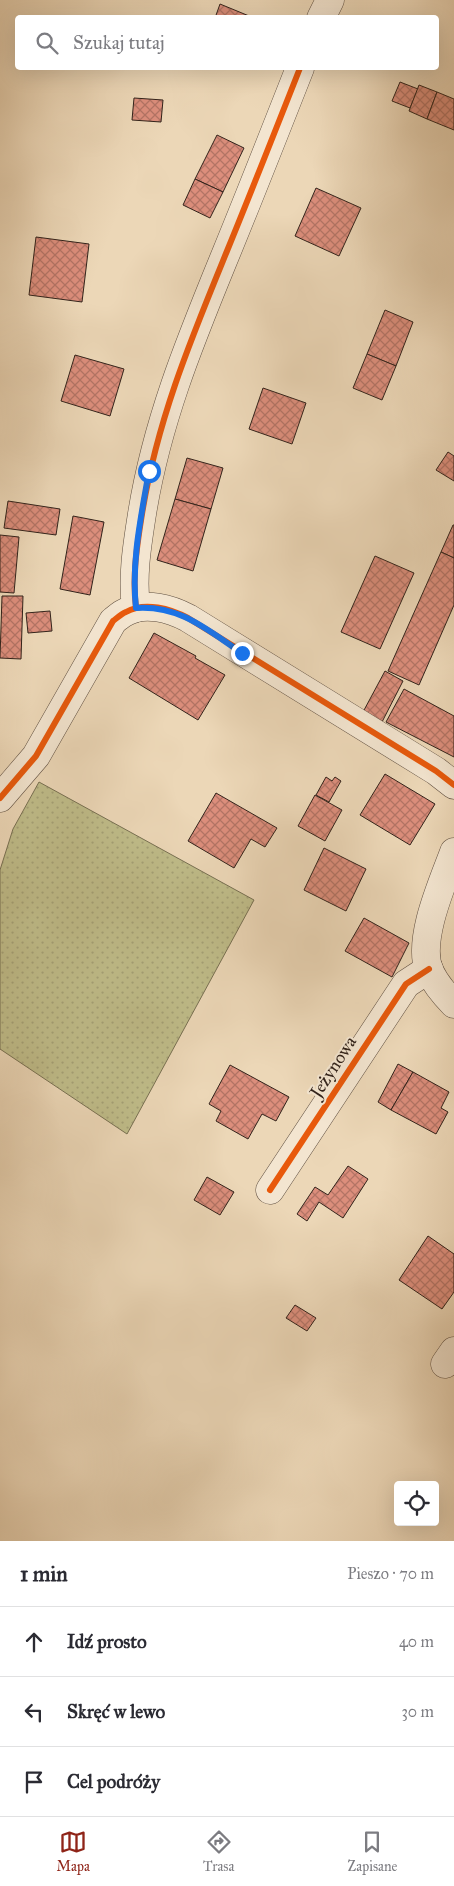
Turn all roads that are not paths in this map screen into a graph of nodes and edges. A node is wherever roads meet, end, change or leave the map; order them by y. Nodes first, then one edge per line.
1 (330, 0) edge
2 (322, 15) edge
3 (299, 70) edge
4 (136, 608) junction
5 (454, 785) edge
6 (0, 798) edge
7 (454, 852) edge
8 (429, 969) junction
9 (454, 1004) edge
10 (270, 1190) dead end

1 - 2 street
3 - 4 street
4 - 5 street
4 - 6 street
7 - 8 street
8 - 9 street
8 - 10 street, Jeżynowa

